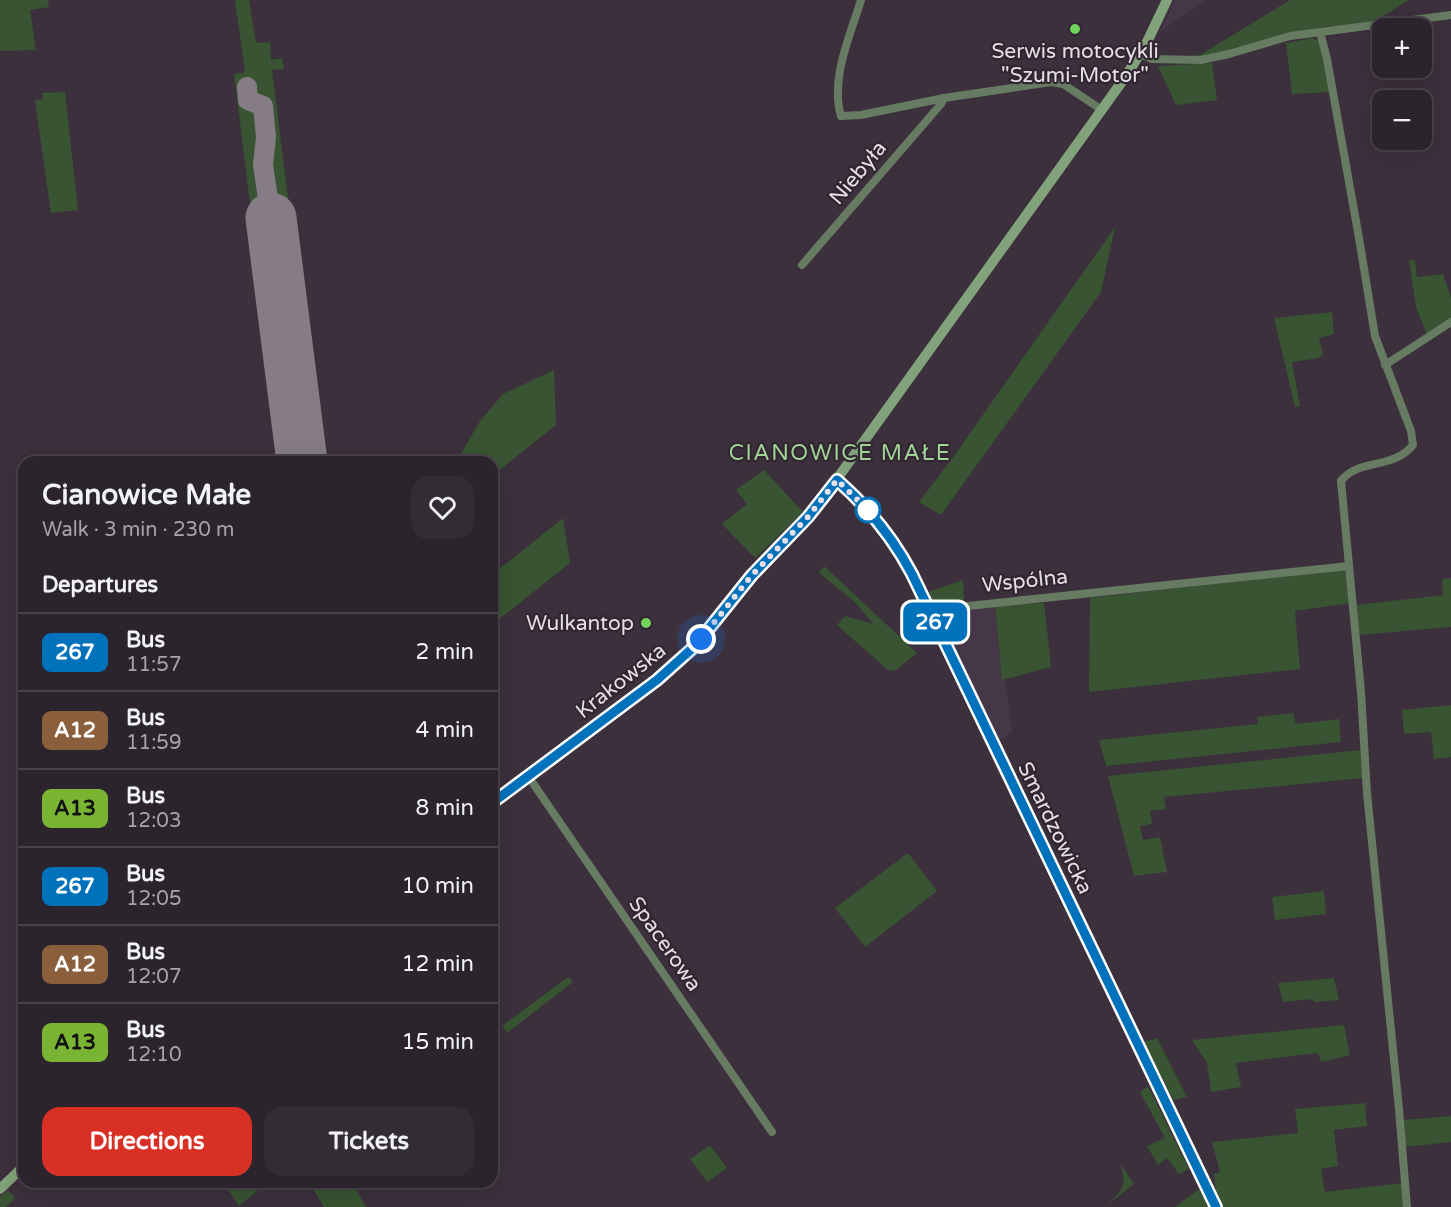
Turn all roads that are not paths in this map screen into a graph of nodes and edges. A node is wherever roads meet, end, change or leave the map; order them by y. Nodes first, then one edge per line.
1 (861, 0) edge
2 (1167, 0) edge
3 (1451, 15) edge
4 (1320, 32) junction
5 (1140, 54) junction
6 (942, 101) junction
7 (1102, 110) junction
8 (802, 265) dead end
9 (1451, 322) edge
10 (1385, 365) junction
11 (837, 480) junction
12 (1349, 566) junction
13 (929, 609) junction
14 (528, 776) junction
15 (498, 799) edge
16 (772, 1132) dead end
17 (18, 1172) edge
18 (0, 1189) edge
19 (1216, 1207) edge
20 (1407, 1207) edge

1 - 6 street
2 - 5 main road
3 - 4 street
4 - 5 street
4 - 10 street
5 - 7 main road
6 - 7 street
6 - 8 street, Niebyła
7 - 11 main road, Krakowska
9 - 10 street
10 - 12 street
11 - 13 main road, Smardzowicka
11 - 14 main road, Krakowska
12 - 13 street, Wspólna
12 - 20 street
13 - 19 main road, Smardzowicka
14 - 15 main road, Krakowska
14 - 16 street, Spacerowa
17 - 18 main road

